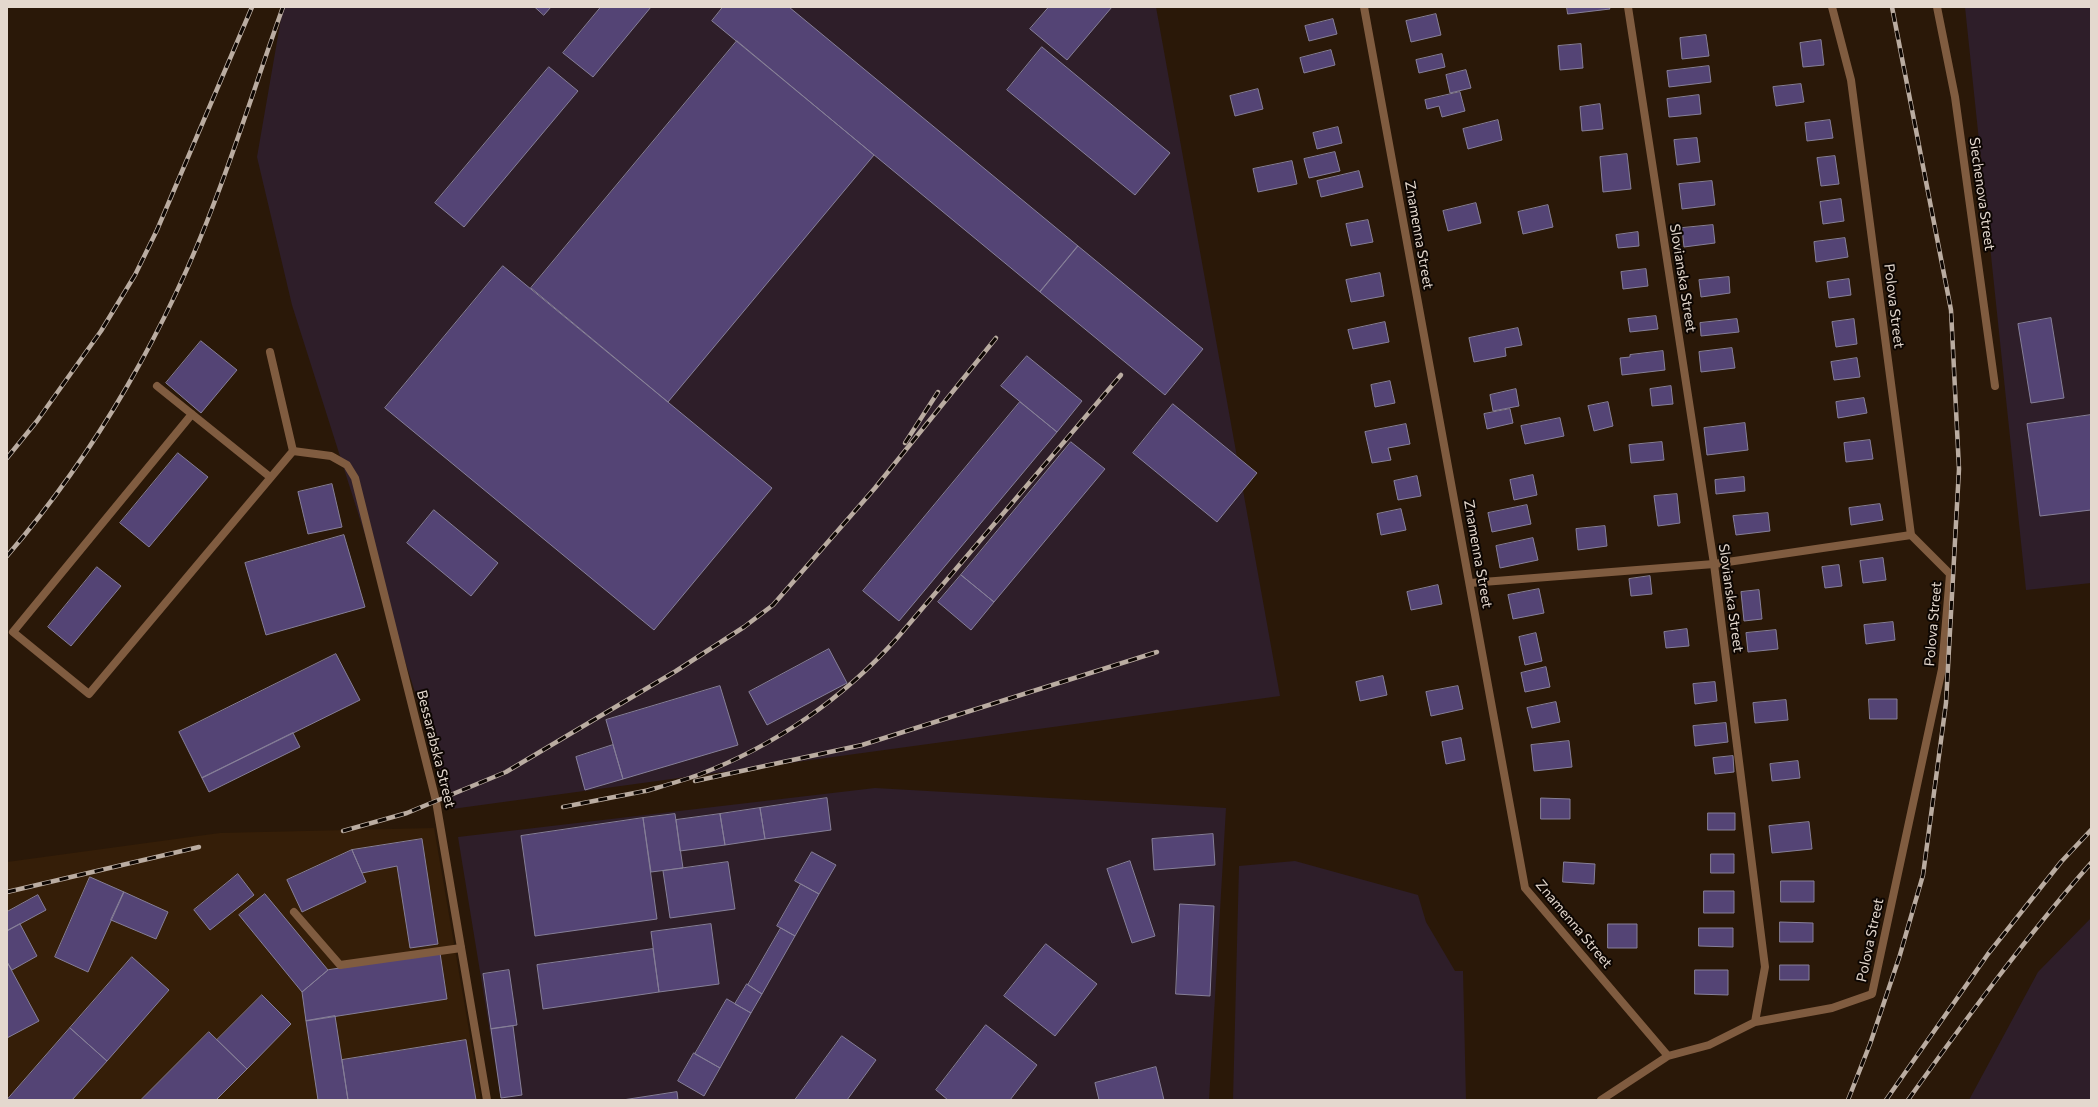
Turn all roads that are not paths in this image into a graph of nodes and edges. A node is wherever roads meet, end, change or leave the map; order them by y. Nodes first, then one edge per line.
1 (1364, 7) edge
2 (1628, 7) edge
3 (1832, 7) edge
4 (1937, 7) edge
5 (270, 352) dead end
6 (157, 386) dead end
7 (1995, 386) dead end
8 (192, 414) junction
9 (293, 451) junction
10 (270, 477) junction
11 (1911, 535) junction
12 (1714, 564) junction
13 (1470, 583) junction
14 (294, 912) dead end
15 (462, 948) junction
16 (1755, 1022) junction
17 (1668, 1056) junction
18 (487, 1100) edge
19 (1601, 1100) edge

1 - 13 street, Znamenna Street
2 - 12 street, Slovianska Street
3 - 11 street, Polova Street
4 - 7 street, Siechenova Street
5 - 9 street
6 - 8 street
8 - 10 street
8 - 10 street
9 - 10 street
9 - 15 street, Bessarabska Street
11 - 12 street
11 - 16 street, Polova Street
12 - 13 street
12 - 16 street, Slovianska Street
13 - 17 street, Znamenna Street
14 - 15 street
15 - 18 street, Bessarabska Street
16 - 17 street
17 - 19 street

